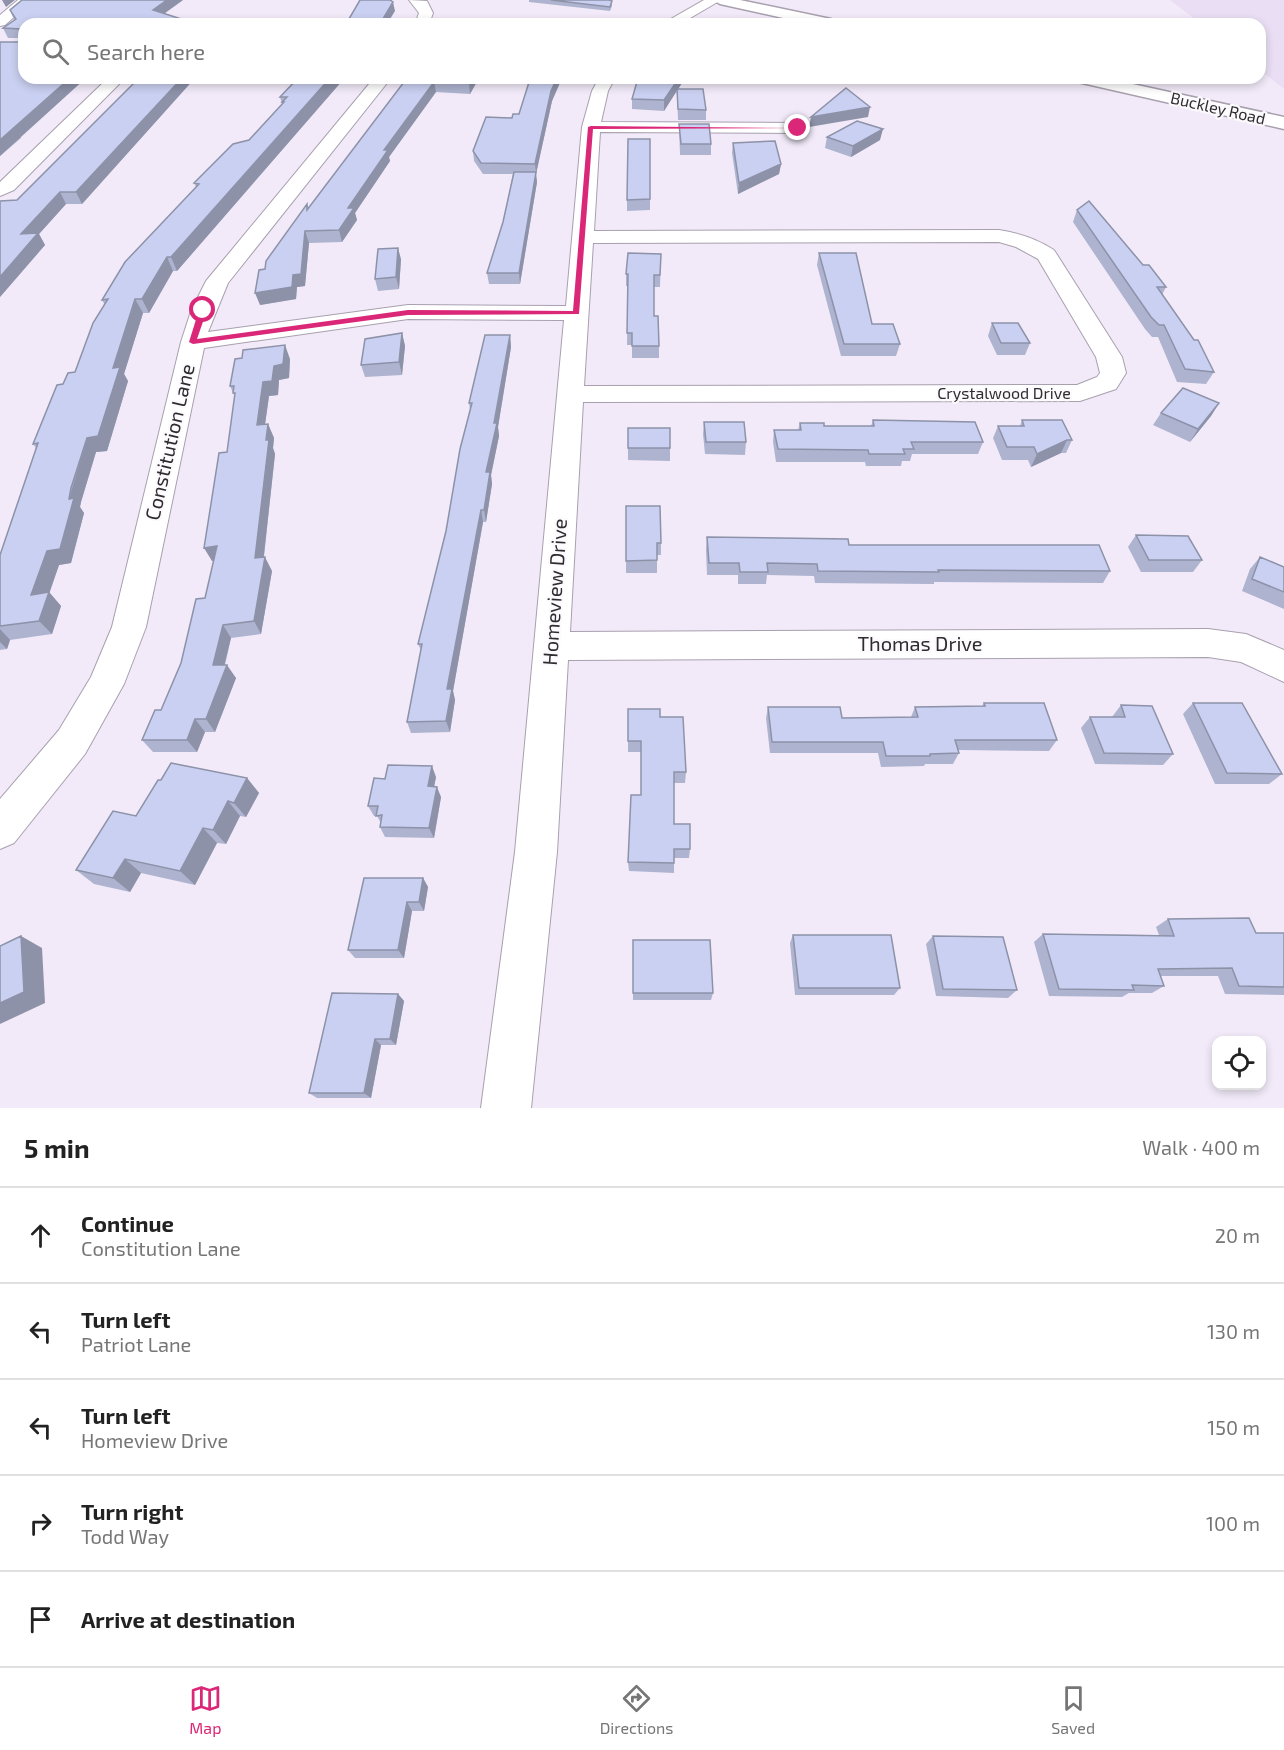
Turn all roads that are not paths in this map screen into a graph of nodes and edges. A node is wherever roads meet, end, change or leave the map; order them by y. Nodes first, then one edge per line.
1 (26, 0) edge
2 (416, 0) edge
3 (714, 0) edge
4 (720, 0) edge
5 (424, 18) edge
6 (680, 18) edge
7 (803, 18) edge
8 (0, 22) edge
9 (111, 84) edge
10 (378, 84) edge
11 (604, 84) edge
12 (1109, 84) edge
13 (1284, 123) edge
14 (591, 127) junction
15 (798, 128) dead end
16 (0, 190) edge
17 (581, 237) junction
18 (577, 313) junction
19 (193, 342) junction
20 (570, 394) junction
21 (551, 646) junction
22 (1284, 667) edge
23 (0, 829) edge
24 (506, 1108) edge

1 - 8 street
2 - 5 street
3 - 6 street
4 - 7 street
9 - 16 street
10 - 19 street, Constitution Lane
11 - 14 street, Homeview Drive
12 - 13 street, Buckley Road
14 - 15 street
14 - 17 street, Homeview Drive
17 - 18 street, Homeview Drive
17 - 20 street, Crystalwood Drive
18 - 19 street
18 - 20 street, Homeview Drive
19 - 23 street, Constitution Lane
20 - 21 street, Homeview Drive
21 - 22 street, Thomas Drive
21 - 24 street, Homeview Drive

